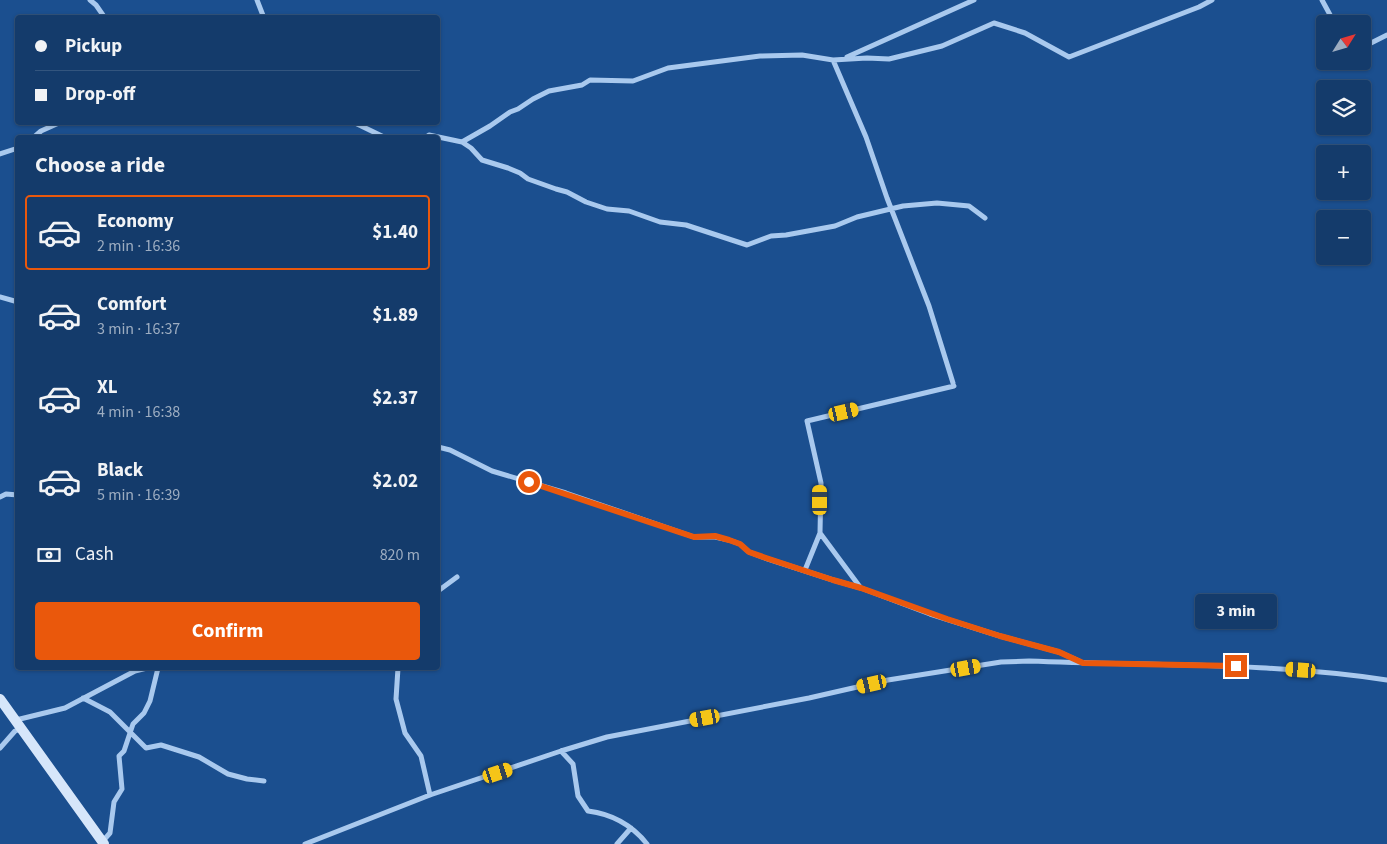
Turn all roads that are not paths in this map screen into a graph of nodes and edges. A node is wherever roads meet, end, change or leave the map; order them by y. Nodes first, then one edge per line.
1 (90, 0) edge
2 (257, 0) edge
3 (972, 0) edge
4 (1212, 0) edge
5 (1322, 0) edge
6 (103, 15) edge
7 (263, 15) edge
8 (1330, 15) edge
9 (1387, 34) edge
10 (1371, 43) edge
11 (844, 58) junction
12 (833, 60) junction
13 (55, 125) edge
14 (359, 125) edge
15 (38, 135) edge
16 (380, 135) edge
17 (440, 137) edge
18 (462, 142) junction
19 (15, 149) edge
20 (0, 154) edge
21 (892, 209) junction
22 (984, 218) dead end
23 (0, 297) edge
24 (15, 301) edge
25 (440, 448) edge
26 (15, 495) edge
27 (0, 497) edge
28 (820, 533) junction
29 (805, 570) junction
30 (457, 577) dead end
31 (861, 588) junction
32 (440, 590) edge
33 (1083, 663) junction
34 (135, 670) edge
35 (158, 670) edge
36 (398, 670) edge
37 (1387, 680) edge
38 (83, 698) junction
39 (0, 699) edge
40 (18, 724) junction
41 (130, 731) junction
42 (0, 748) edge
43 (561, 751) junction
44 (264, 781) dead end
45 (430, 795) junction
46 (631, 828) junction
47 (103, 843) edge
48 (305, 844) edge
49 (617, 844) edge
50 (647, 844) edge

1 - 6 street
2 - 7 street
3 - 11 street
4 - 11 street
5 - 8 street
9 - 10 street
11 - 12 street
12 - 18 street
12 - 21 street
13 - 15 street
14 - 16 street
17 - 18 street
18 - 21 street
19 - 20 street
21 - 22 street
21 - 28 street
23 - 24 street
25 - 29 street
26 - 27 street
28 - 29 street
28 - 31 street
29 - 31 street
30 - 32 street
31 - 33 street
33 - 37 street
33 - 43 street
34 - 38 street
35 - 41 street
36 - 45 street
38 - 40 street
38 - 41 street
39 - 40 street
40 - 42 street
40 - 47 street
41 - 44 street
41 - 47 street
43 - 45 street
43 - 46 street
45 - 48 street
46 - 49 street
46 - 50 street

